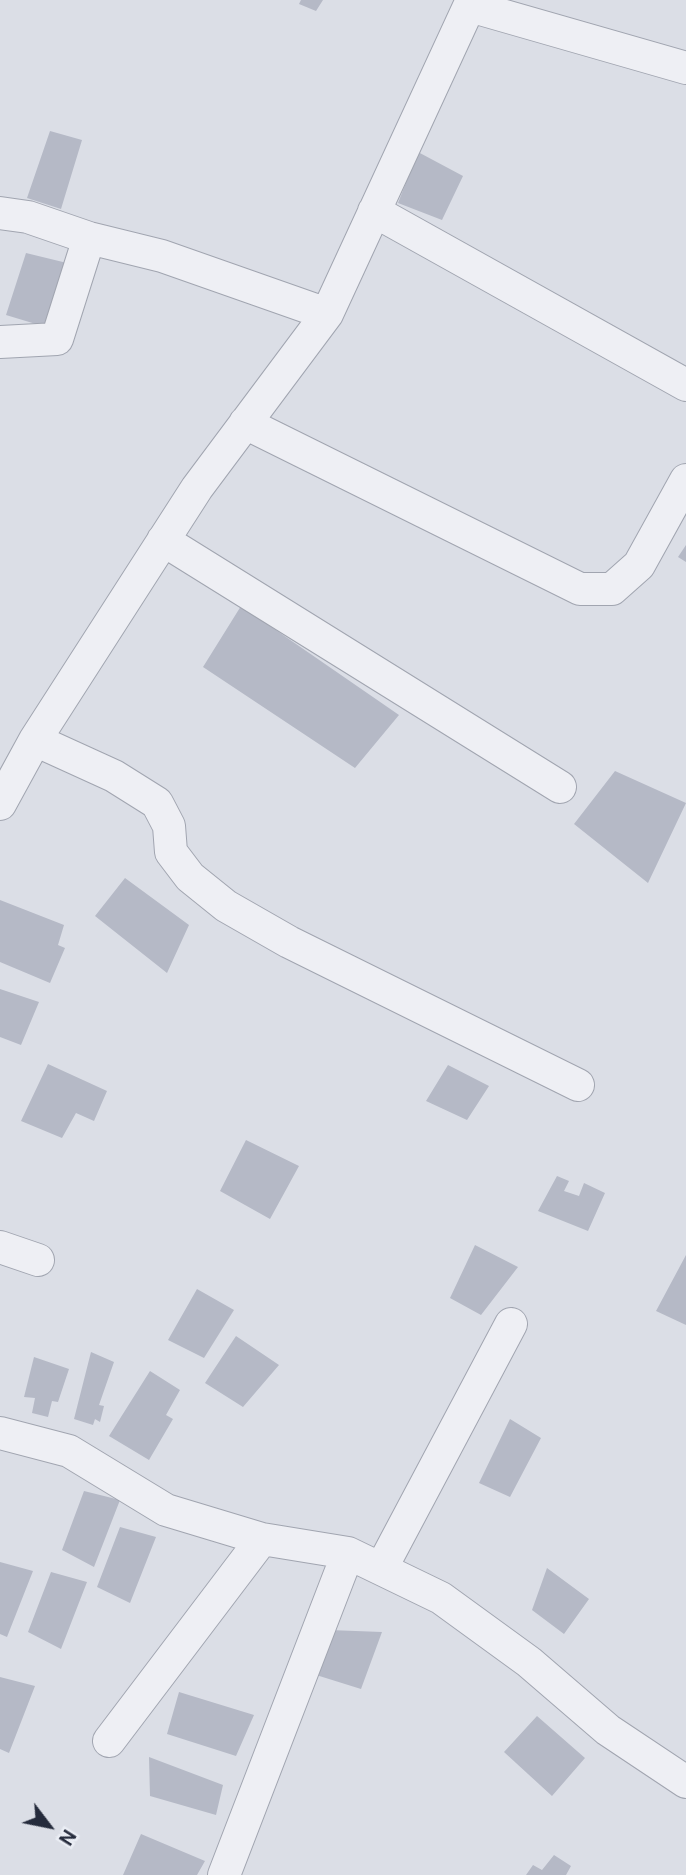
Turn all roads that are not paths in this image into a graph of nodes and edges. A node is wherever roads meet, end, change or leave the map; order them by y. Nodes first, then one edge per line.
1 (471, 3) edge
2 (686, 68) edge
3 (374, 211) junction
4 (0, 213) edge
5 (89, 239) junction
6 (327, 314) junction
7 (0, 342) edge
8 (686, 385) edge
9 (245, 424) junction
10 (686, 480) edge
11 (163, 540) junction
12 (35, 740) junction
13 (560, 788) dead end
14 (0, 804) edge
15 (578, 1085) dead end
16 (0, 1247) edge
17 (38, 1260) dead end
18 (511, 1324) dead end
19 (0, 1433) edge
20 (262, 1539) junction
21 (348, 1553) junction
22 (381, 1569) junction
23 (109, 1741) dead end
24 (686, 1782) edge
25 (224, 1875) edge

1 - 2 street
1 - 3 street
3 - 6 street
3 - 8 street
4 - 5 street
5 - 6 street
5 - 7 street
6 - 9 street
9 - 10 street
9 - 11 street
11 - 12 street
11 - 13 street
12 - 14 street
12 - 15 street
16 - 17 street
18 - 22 street
19 - 20 street
20 - 21 street
20 - 23 street
21 - 22 street
21 - 25 street
22 - 24 street

